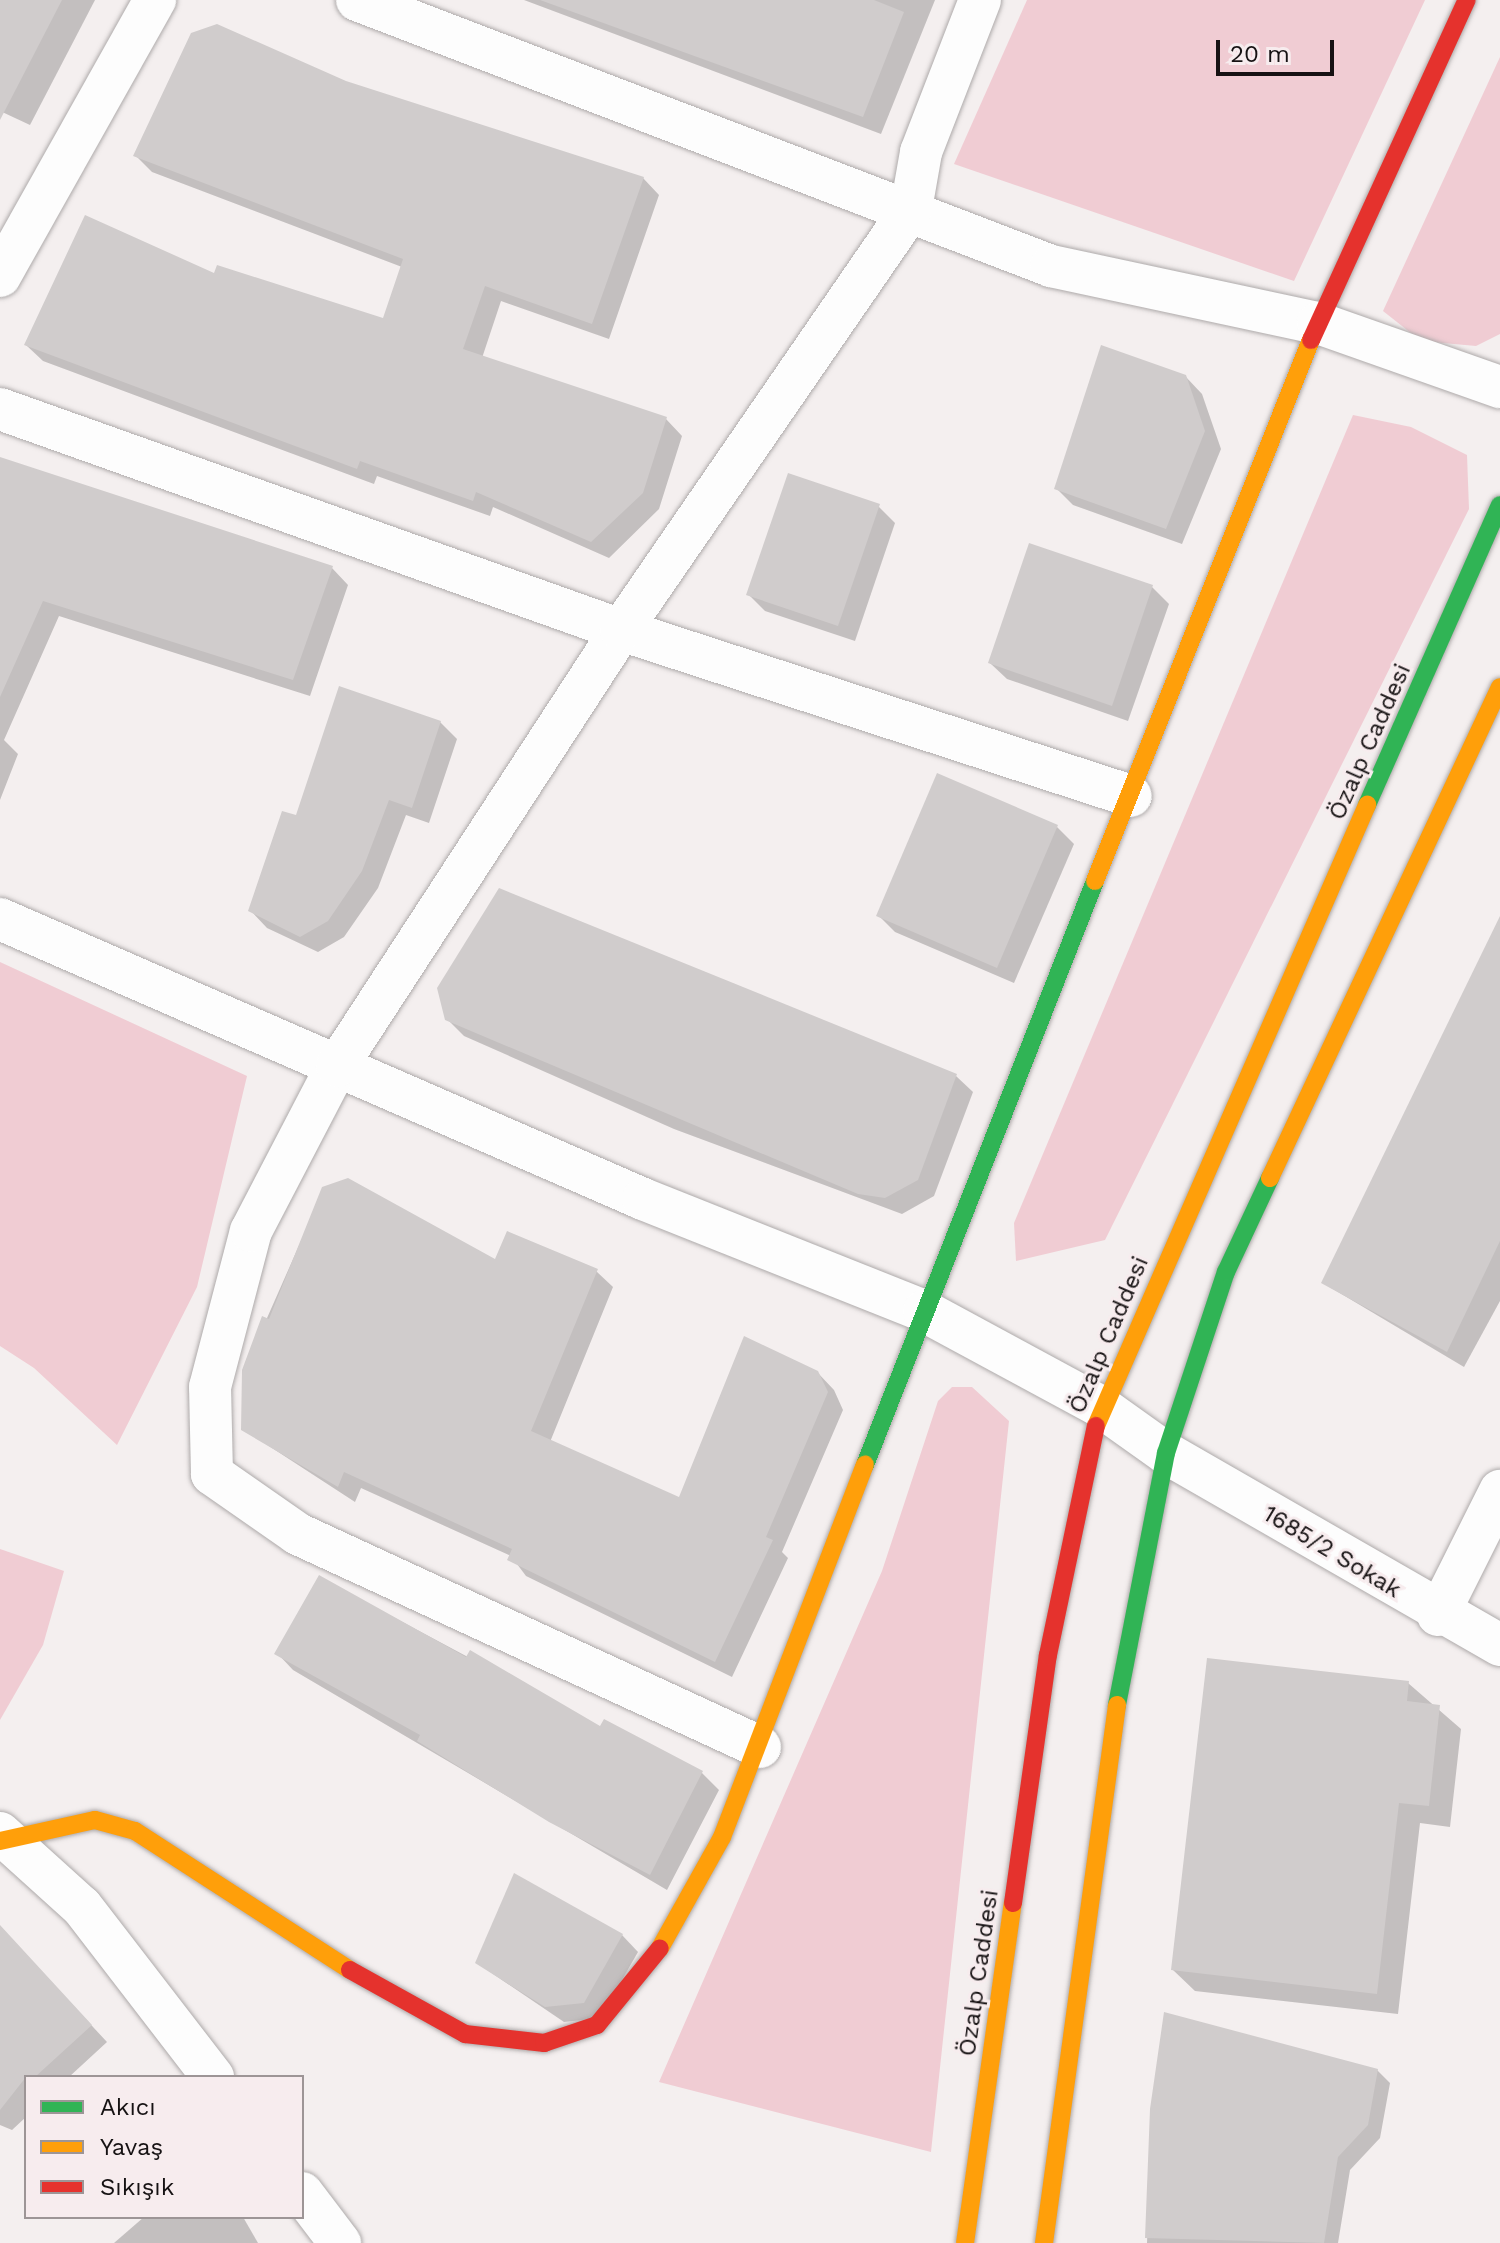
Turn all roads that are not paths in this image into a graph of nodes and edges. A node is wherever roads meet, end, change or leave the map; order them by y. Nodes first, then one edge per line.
1 (155, 0) edge
2 (357, 0) edge
3 (980, 0) edge
4 (1467, 0) edge
5 (911, 209) junction
6 (0, 276) edge
7 (1318, 323) junction
8 (1500, 387) edge
9 (0, 409) edge
10 (1500, 505) edge
11 (621, 630) junction
12 (1500, 687) edge
13 (1131, 796) junction
14 (0, 919) edge
15 (337, 1066) junction
16 (924, 1311) junction
17 (1100, 1406) junction
18 (1166, 1453) junction
19 (1500, 1491) edge
20 (1438, 1615) junction
21 (1500, 1645) edge
22 (760, 1747) junction
23 (2, 1837) edge
24 (211, 2075) edge
25 (304, 2196) edge
26 (340, 2243) edge
27 (965, 2243) edge
28 (1044, 2243) edge

1 - 6 street
2 - 5 street
3 - 5 street
4 - 7 main road
5 - 7 street
5 - 11 street
7 - 8 street
7 - 13 main road
9 - 11 street
10 - 17 main road, Özalp Caddesi
11 - 13 street
11 - 15 street
12 - 18 main road
13 - 16 main road
14 - 15 street, 1685/2 Sokak
15 - 16 street, 1685/2 Sokak
15 - 22 street
16 - 17 street, 1685/2 Sokak
16 - 22 main road
17 - 18 street, 1685/2 Sokak
17 - 27 main road, Özalp Caddesi
18 - 20 street, 1685/2 Sokak
18 - 28 main road
19 - 20 street
20 - 21 street, 1685/2 Sokak
22 - 23 main road
23 - 24 street
25 - 26 street

